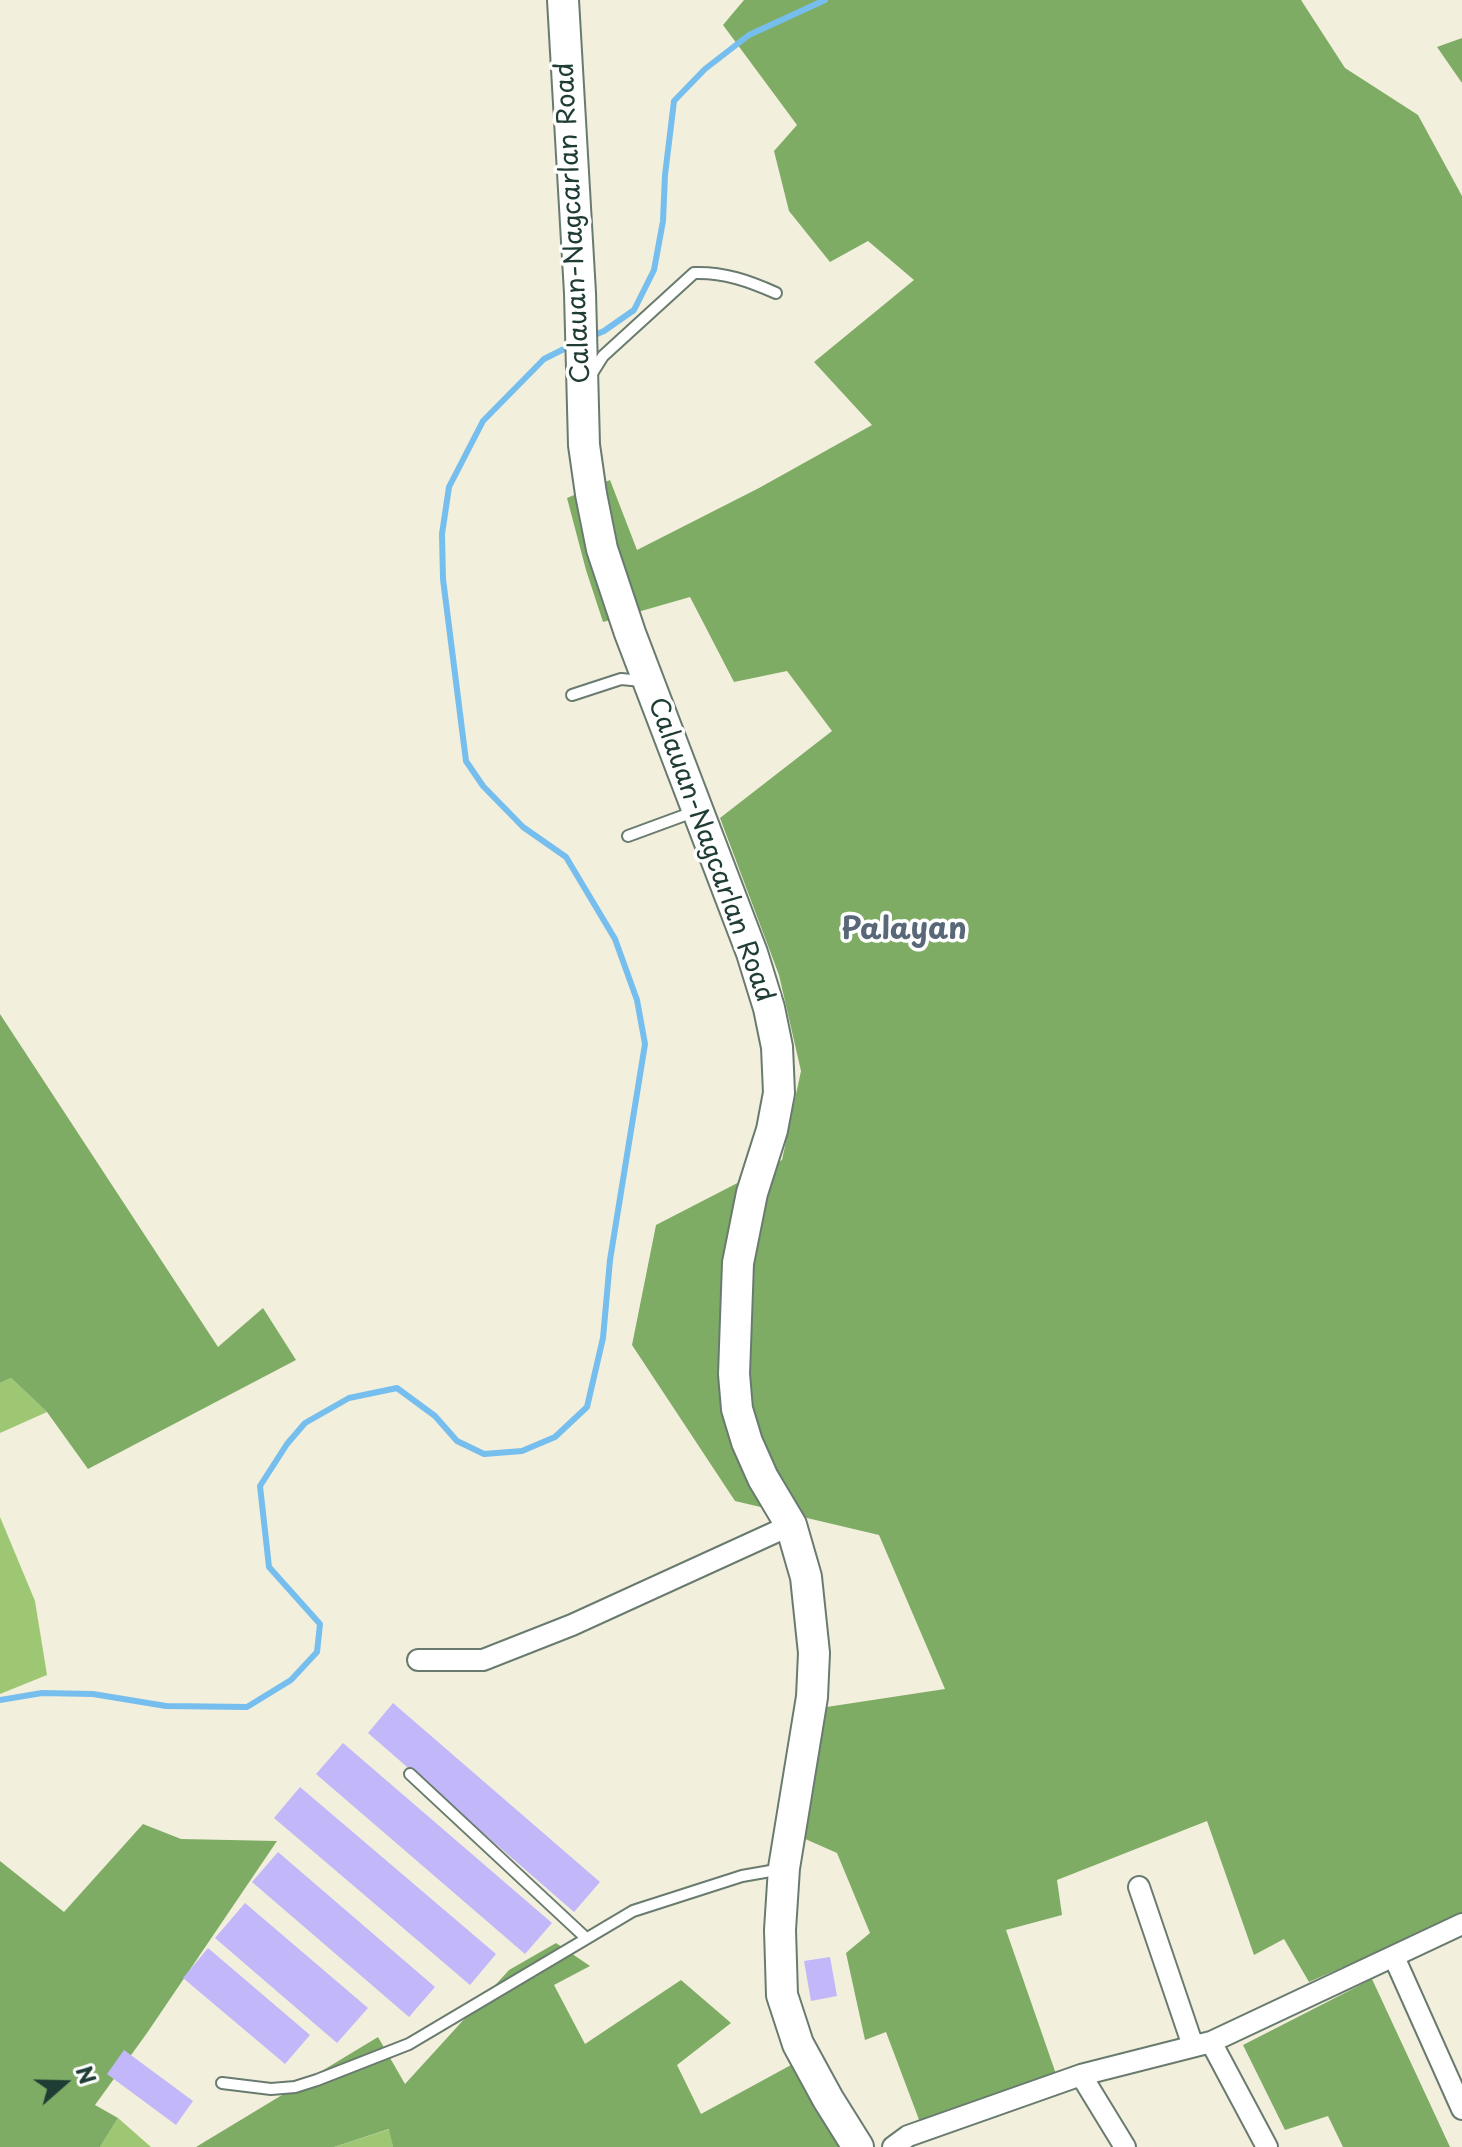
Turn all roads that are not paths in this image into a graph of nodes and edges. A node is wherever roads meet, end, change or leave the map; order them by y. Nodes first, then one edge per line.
1 (563, 0) edge
2 (776, 293) dead end
3 (583, 376) junction
4 (648, 681) junction
5 (572, 695) dead end
6 (698, 810) junction
7 (628, 836) dead end
8 (791, 1525) junction
9 (418, 1660) dead end
10 (410, 1774) dead end
11 (784, 1868) junction
12 (1139, 1887) dead end
13 (1462, 1924) edge
14 (586, 1938) junction
15 (1394, 1957) junction
16 (1202, 2044) junction
17 (1081, 2075) junction
18 (222, 2083) dead end
19 (1462, 2109) edge
20 (858, 2147) edge
21 (893, 2147) edge
22 (1125, 2147) edge
23 (1267, 2147) edge

1 - 3 main road, Calauan-Nagcarlan Road
2 - 3 lane
3 - 4 main road, Calauan-Nagcarlan Road
4 - 5 lane
4 - 6 main road, Calauan-Nagcarlan Road
6 - 7 lane
6 - 8 main road, Calauan-Nagcarlan Road
8 - 9 street
8 - 11 main road, Calauan-Nagcarlan Road
10 - 14 lane
11 - 14 lane
11 - 20 main road, Calauan-Nagcarlan Road
12 - 16 street
13 - 15 street
14 - 18 lane
15 - 16 street
15 - 19 street
16 - 17 street
16 - 23 street
17 - 21 street
17 - 22 street

